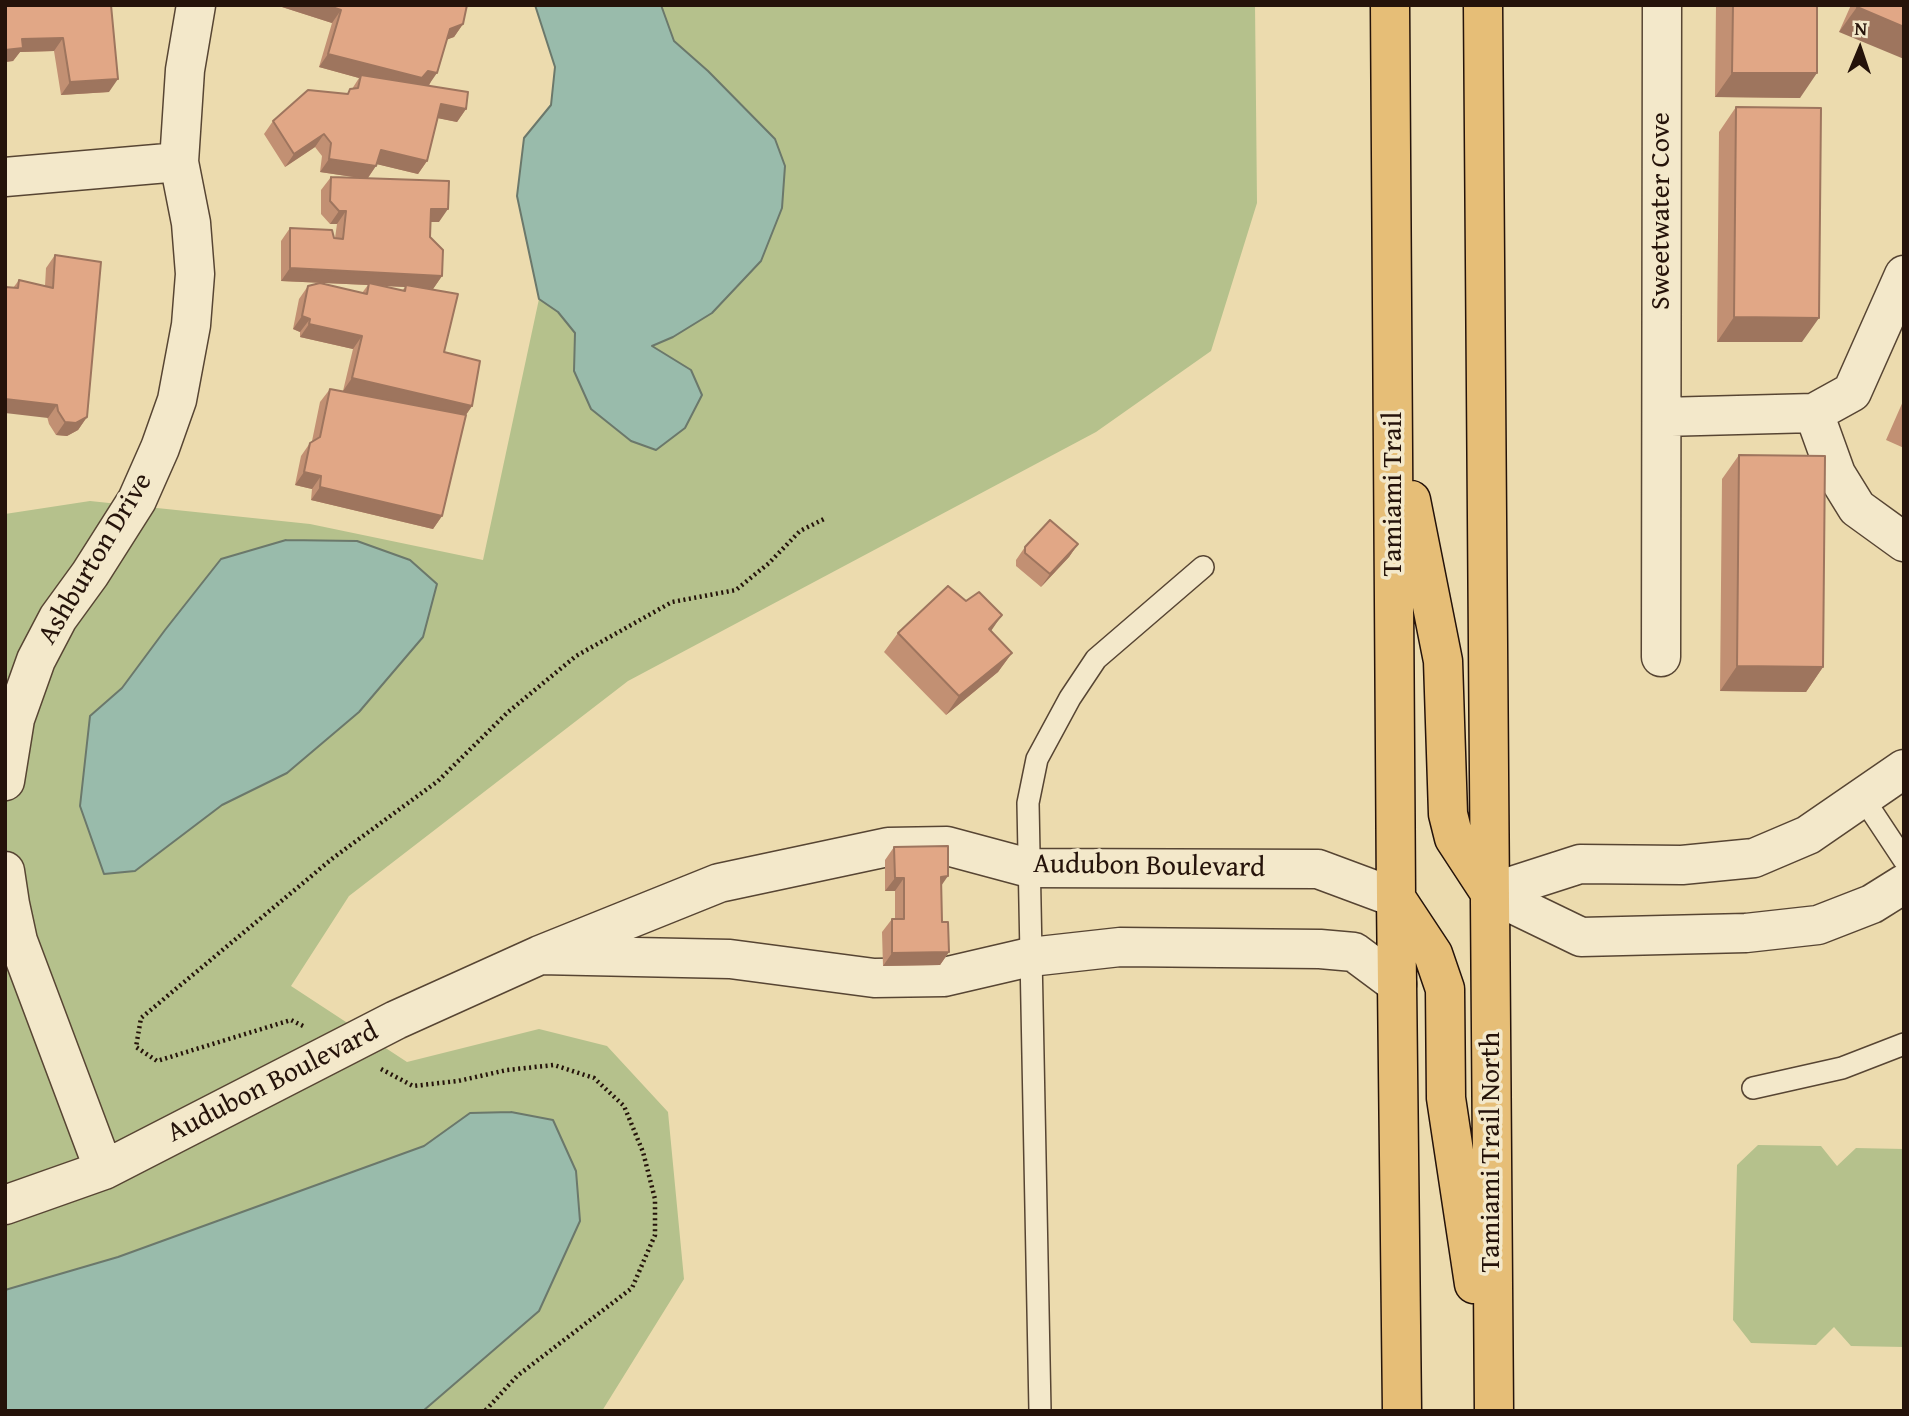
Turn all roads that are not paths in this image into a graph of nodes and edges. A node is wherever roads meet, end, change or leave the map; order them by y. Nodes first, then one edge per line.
1 (196, 5) edge
2 (1390, 5) edge
3 (1483, 5) edge
4 (1662, 5) edge
5 (179, 162) junction
6 (5, 177) edge
7 (1904, 275) edge
8 (1814, 413) junction
9 (1393, 414) junction
10 (1662, 416) junction
11 (1904, 542) edge
12 (1203, 567) dead end
13 (1661, 657) dead end
14 (1904, 769) edge
15 (5, 781) edge
16 (1863, 797) junction
17 (1904, 860) edge
18 (1029, 868) junction
19 (5, 871) edge
20 (1904, 884) edge
21 (1490, 893) junction
22 (1396, 898) junction
23 (540, 955) junction
24 (1030, 957) junction
25 (1397, 984) junction
26 (1904, 1044) edge
27 (1753, 1088) dead end
28 (104, 1170) junction
29 (5, 1205) edge
30 (1040, 1411) edge
31 (1402, 1411) edge
32 (1493, 1411) edge

1 - 5 street, Ashburton Drive
2 - 9 main road, Tamiami Trail
3 - 21 main road
4 - 10 street, Sweetwater Cove
5 - 6 street
5 - 15 street, Ashburton Drive
7 - 8 street
8 - 10 street
8 - 11 street
9 - 21 main road
9 - 22 main road, Tamiami Trail
10 - 13 street, Sweetwater Cove
12 - 18 lane
14 - 16 street
16 - 17 lane
16 - 21 street
18 - 22 street, Audubon Boulevard
18 - 23 street, Audubon Boulevard
18 - 24 lane
19 - 28 street
20 - 21 street
21 - 32 main road, Tamiami Trail North
22 - 25 main road, Tamiami Trail
22 - 32 main road
23 - 24 street, Audubon Boulevard
23 - 28 street, Audubon Boulevard
24 - 25 street, Audubon Boulevard
24 - 30 lane
25 - 31 main road
26 - 27 lane
28 - 29 street, Audubon Boulevard

